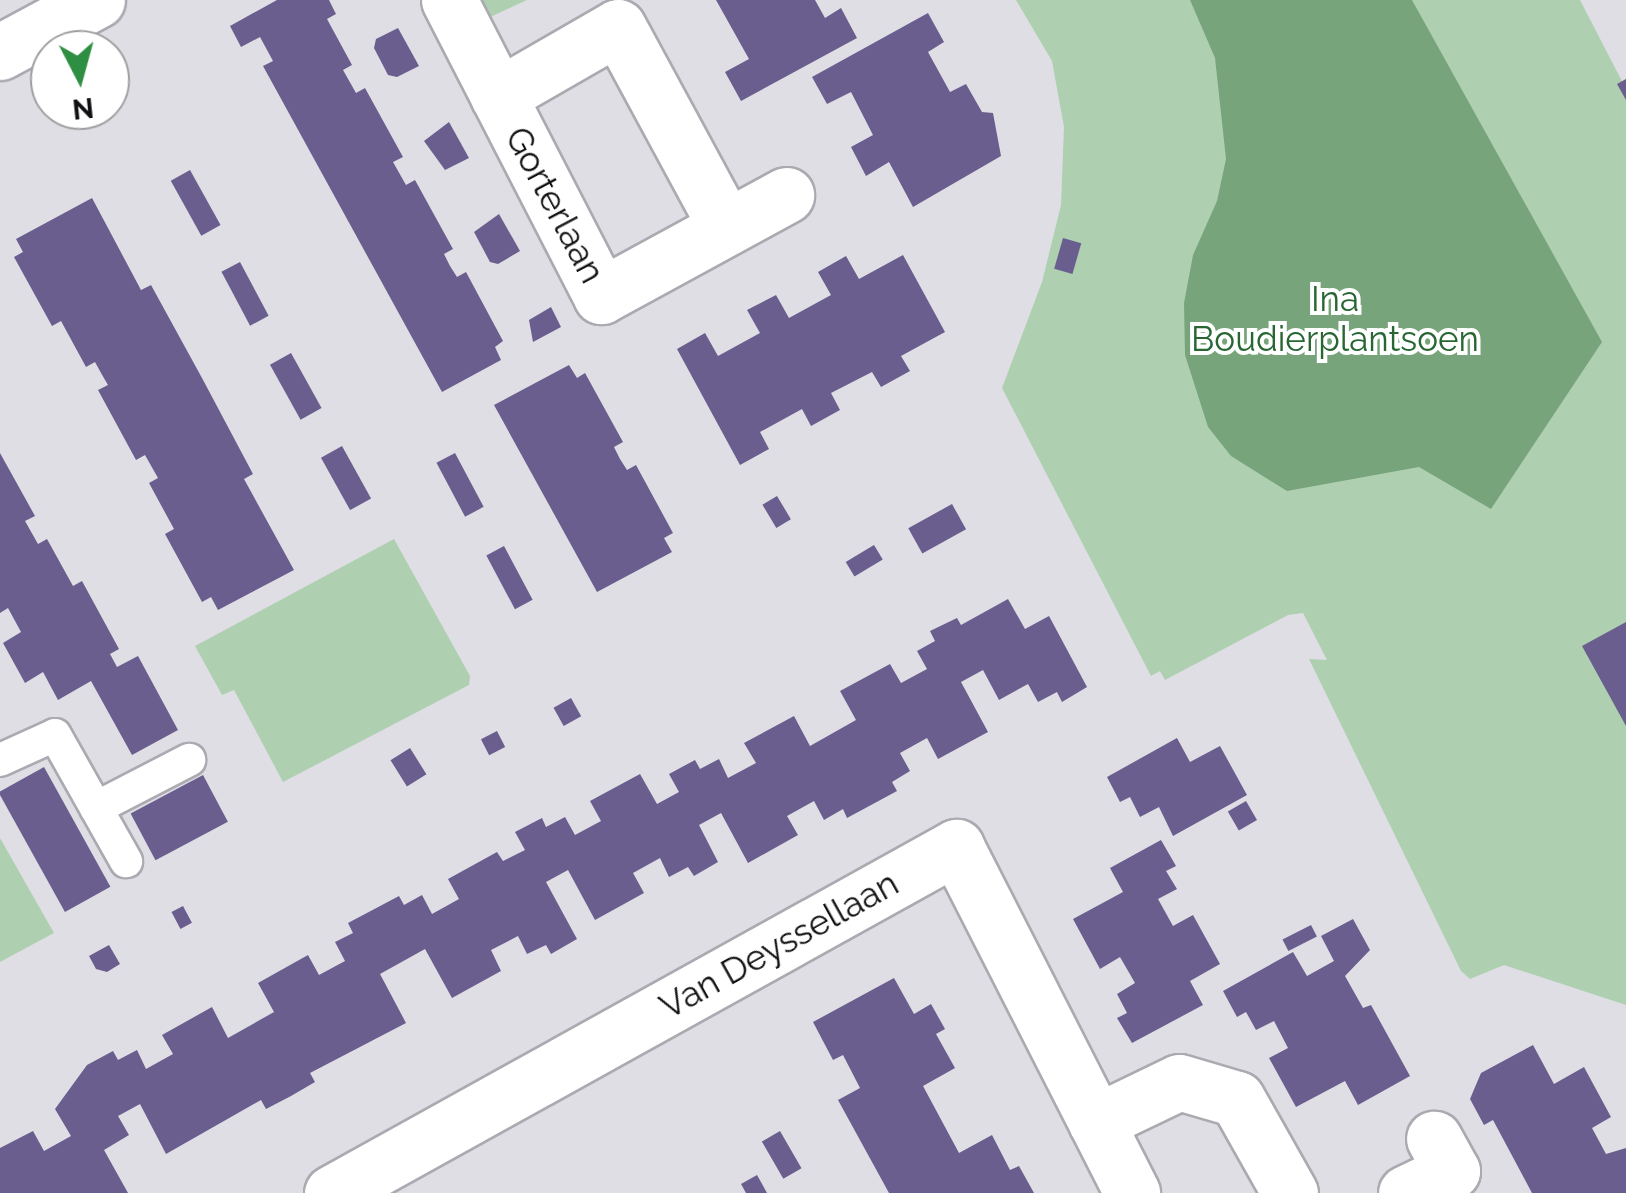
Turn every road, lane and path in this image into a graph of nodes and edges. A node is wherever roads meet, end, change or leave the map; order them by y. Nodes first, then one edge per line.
1 (97, 0) edge
2 (449, 0) edge
3 (0, 52) edge
4 (498, 96) junction
5 (786, 195) dead end
6 (726, 228) junction
7 (0, 760) edge
8 (189, 760) dead end
9 (96, 808) junction
10 (126, 861) dead end
11 (1096, 1122) junction
12 (1434, 1139) dead end
13 (332, 1193) edge
14 (1132, 1193) edge
15 (1290, 1193) edge
16 (1406, 1193) edge

1 - 3 street
2 - 4 street, Gorterlaan
4 - 6 street, Gorterlaan
4 - 6 street, Gorterlaan
5 - 6 street, Gorterlaan
7 - 9 lane
8 - 9 lane
9 - 10 lane
11 - 13 street, Van Deyssellaan
11 - 14 street, Van Deyssellaan
11 - 15 street
12 - 16 street

